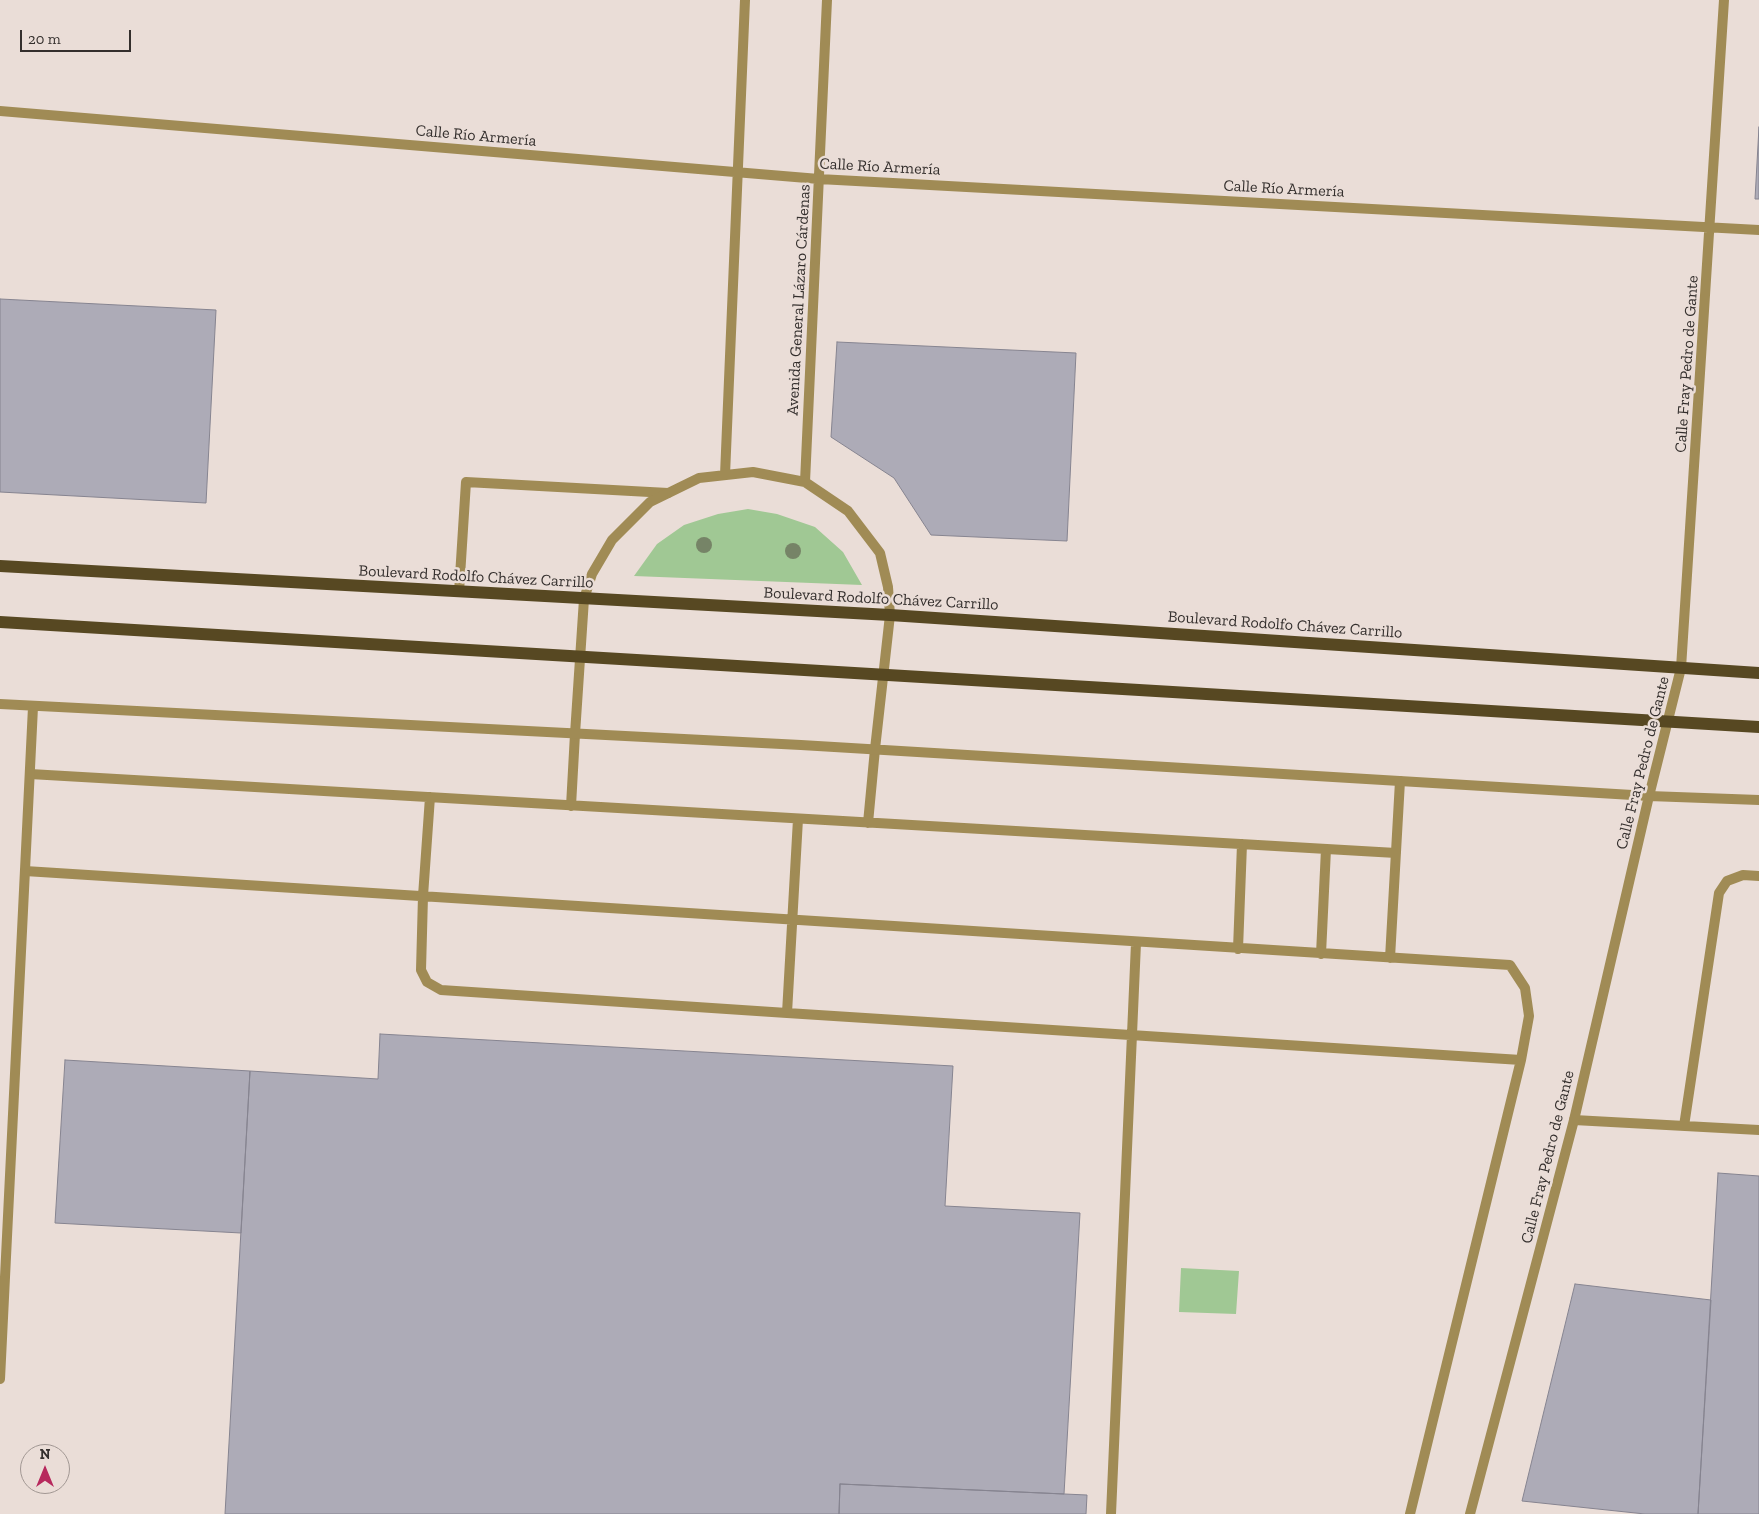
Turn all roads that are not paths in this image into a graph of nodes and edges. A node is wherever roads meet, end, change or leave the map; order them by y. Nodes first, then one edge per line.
1 (745, 0) edge
2 (827, 0) edge
3 (1724, 0) edge
4 (0, 111) edge
5 (738, 173) junction
6 (819, 179) junction
7 (1711, 228) junction
8 (1759, 230) edge
9 (725, 475) junction
10 (806, 482) junction
11 (668, 493) junction
12 (0, 566) edge
13 (459, 592) junction
14 (584, 599) junction
15 (890, 615) junction
16 (0, 622) edge
17 (581, 658) junction
18 (1682, 668) junction
19 (1759, 673) edge
20 (883, 676) junction
21 (0, 704) edge
22 (33, 707) junction
23 (1668, 721) junction
24 (1759, 727) edge
25 (575, 734) junction
26 (875, 749) junction
27 (30, 774) junction
28 (1400, 780) junction
29 (1649, 796) junction
30 (430, 797) junction
31 (1759, 800) edge
32 (571, 806) junction
33 (798, 819) junction
34 (868, 823) junction
35 (1242, 844) junction
36 (1326, 849) junction
37 (1396, 853) junction
38 (25, 871) junction
39 (1759, 876) edge
40 (423, 896) junction
41 (793, 919) junction
42 (1136, 943) junction
43 (1238, 949) junction
44 (1321, 954) junction
45 (1390, 958) junction
46 (787, 1013) junction
47 (1131, 1035) junction
48 (1521, 1060) junction
49 (1574, 1120) junction
50 (1684, 1126) junction
51 (1759, 1130) edge
52 (0, 1379) edge
53 (1111, 1514) edge
54 (1410, 1514) edge
55 (1419, 1514) edge
56 (1470, 1514) edge

1 - 5 street
2 - 6 street, Avenida General Lázaro Cárdenas
3 - 7 street, Calle Fray Pedro de Gante
4 - 5 street, Calle Río Armería
5 - 6 street, Calle Río Armería
5 - 9 street
6 - 7 street, Calle Río Armería
6 - 10 street, Avenida General Lázaro Cárdenas
7 - 8 street, Calle Río Armería
7 - 18 street, Calle Fray Pedro de Gante
9 - 10 street
9 - 11 street
10 - 15 street
11 - 13 street
11 - 14 street
12 - 13 main road, Boulevard Rodolfo Chávez Carrillo
13 - 14 main road, Boulevard Rodolfo Chávez Carrillo
14 - 15 main road, Boulevard Rodolfo Chávez Carrillo
14 - 17 street
15 - 18 main road, Boulevard Rodolfo Chávez Carrillo
15 - 20 street
16 - 17 main road
17 - 20 main road
17 - 25 street
18 - 19 main road, Boulevard Rodolfo Chávez Carrillo
18 - 23 street, Calle Fray Pedro de Gante
20 - 23 main road
20 - 26 street
21 - 22 street
22 - 25 street
22 - 27 street
23 - 24 main road
23 - 29 street, Calle Fray Pedro de Gante
25 - 26 street
25 - 32 street
26 - 28 street
26 - 34 street
27 - 30 street
27 - 38 street
28 - 29 street
28 - 37 street
29 - 31 street
29 - 49 street, Calle Fray Pedro de Gante
30 - 32 street
30 - 40 street
32 - 33 street
33 - 34 street
33 - 41 street
34 - 35 street
35 - 36 street
35 - 43 street
36 - 37 street
36 - 44 street
37 - 45 street
38 - 40 street
38 - 52 street
39 - 50 street
40 - 41 street
40 - 46 street
41 - 42 street
41 - 46 street
42 - 43 street
42 - 47 street
43 - 44 street
44 - 45 street
45 - 48 street
46 - 47 street
47 - 48 street
47 - 53 street
48 - 54 street
49 - 50 street
49 - 56 street, Calle Fray Pedro de Gante
50 - 51 street
54 - 55 street

